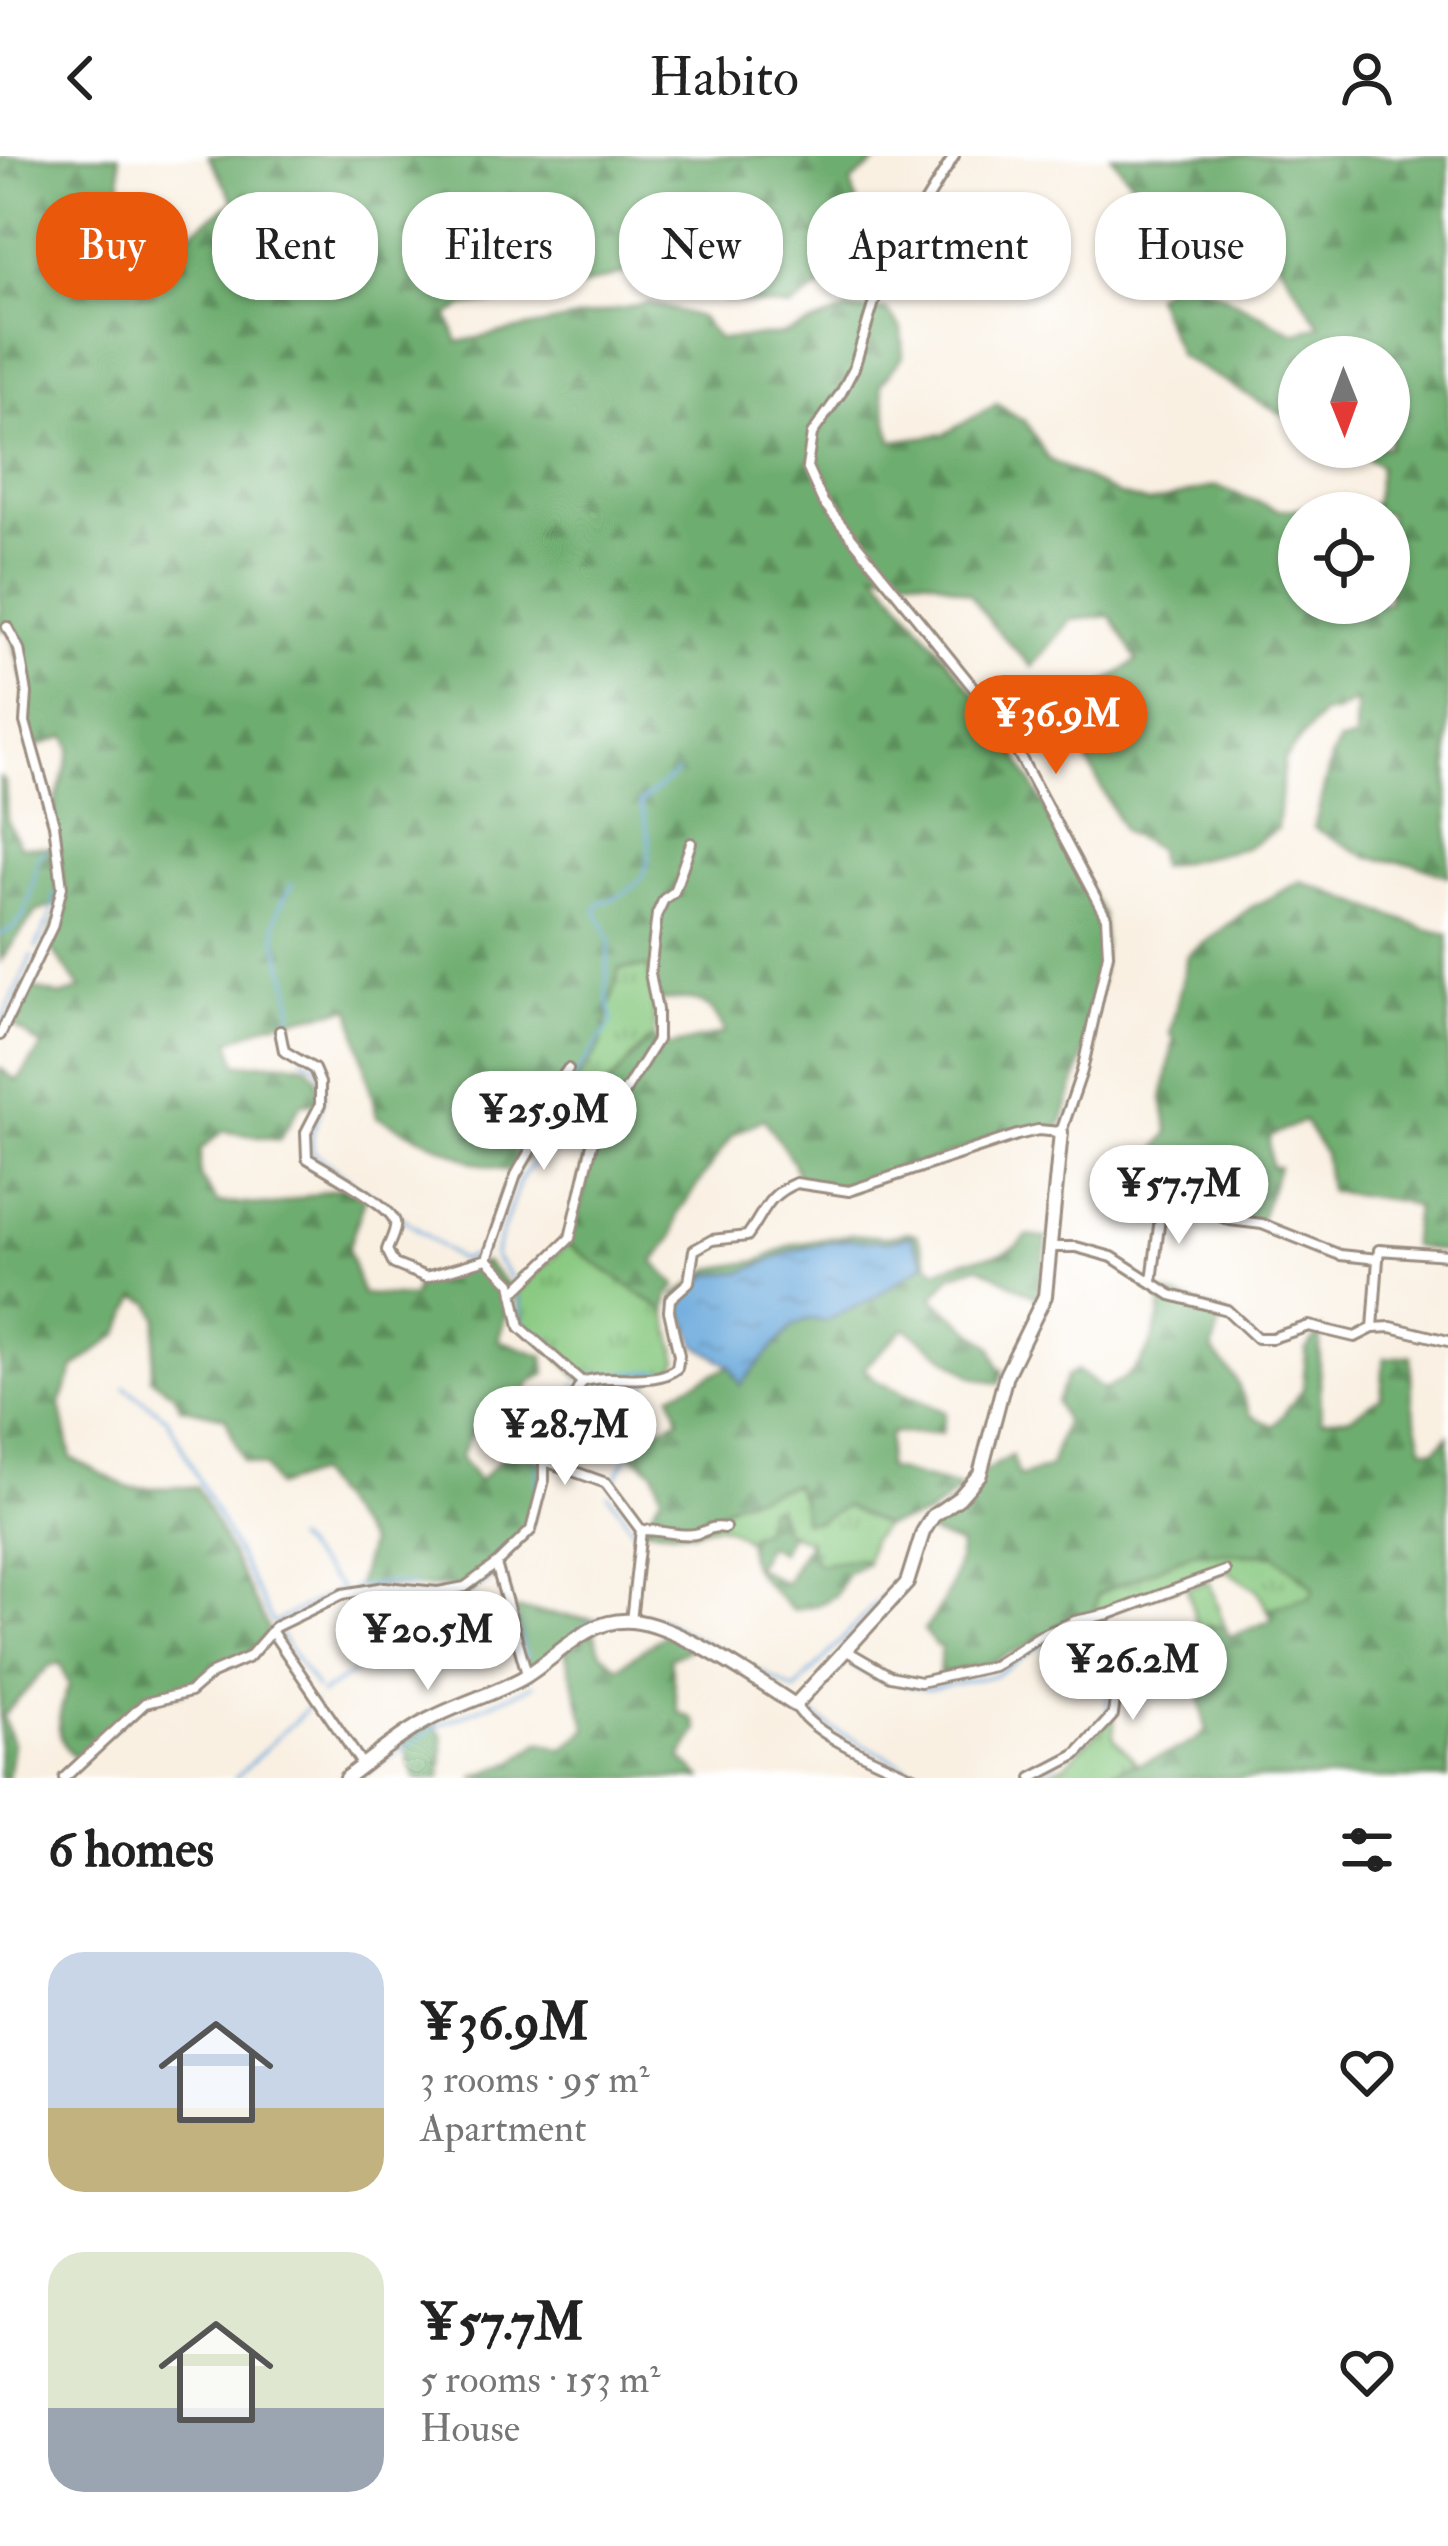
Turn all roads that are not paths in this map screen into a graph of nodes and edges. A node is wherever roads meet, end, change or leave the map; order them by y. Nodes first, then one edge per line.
1 (954, 156) edge
2 (7, 627) dead end
3 (691, 843) dead end
4 (280, 1031) dead end
5 (0, 1035) edge
6 (568, 1069) dead end
7 (1061, 1132) junction
8 (1048, 1248) junction
9 (1448, 1255) edge
10 (487, 1259) junction
11 (1378, 1259) junction
12 (1152, 1282) junction
13 (513, 1292) junction
14 (1373, 1328) junction
15 (1448, 1341) edge
16 (582, 1382) junction
17 (544, 1461) junction
18 (725, 1528) dead end
19 (640, 1530) junction
20 (499, 1560) junction
21 (1225, 1571) dead end
22 (1089, 1619) junction
23 (632, 1621) junction
24 (272, 1631) junction
25 (847, 1651) junction
26 (528, 1676) junction
27 (795, 1705) junction
28 (362, 1765) junction
29 (64, 1778) edge
30 (346, 1778) edge
31 (915, 1778) edge
32 (1032, 1778) edge

1 - 7 street
2 - 5 street
3 - 13 street
4 - 10 street
6 - 10 street
7 - 8 street
7 - 16 street
8 - 12 street
8 - 25 street
9 - 11 street
10 - 13 street
11 - 12 street
11 - 14 street
12 - 14 street
13 - 16 street
14 - 15 street
16 - 17 street
17 - 19 street
17 - 20 street
18 - 19 street
19 - 23 street
20 - 24 street
20 - 26 street
21 - 22 street
22 - 25 street
22 - 32 street
23 - 26 street
23 - 27 street
24 - 28 street
24 - 29 street
25 - 27 street
26 - 28 street
27 - 31 street
28 - 30 street

